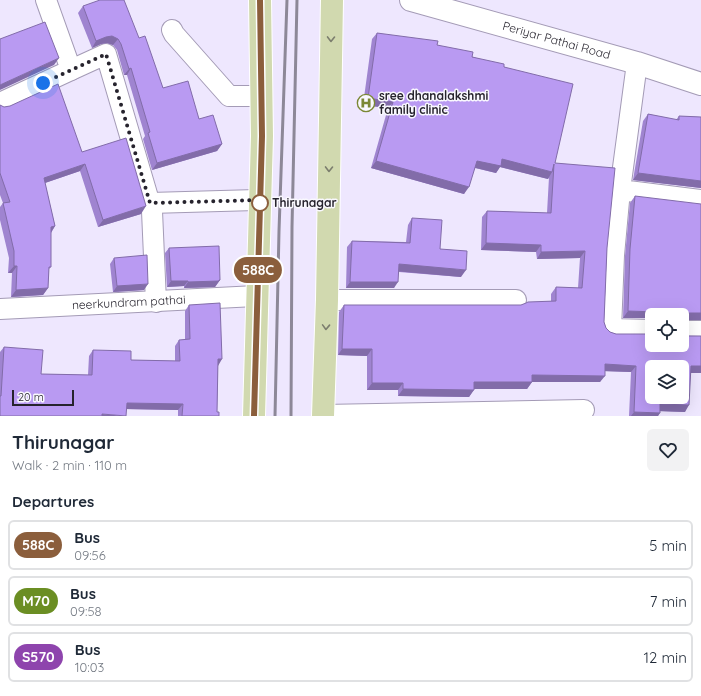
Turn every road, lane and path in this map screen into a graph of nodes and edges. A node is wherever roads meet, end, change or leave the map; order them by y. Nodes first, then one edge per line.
1 (46, 0) edge
2 (260, 0) edge
3 (332, 0) edge
4 (411, 0) edge
5 (172, 30) dead end
6 (637, 63) junction
7 (71, 70) junction
8 (701, 84) edge
9 (262, 96) junction
10 (0, 103) edge
11 (620, 190) junction
12 (260, 200) junction
13 (701, 200) edge
14 (150, 203) junction
15 (258, 296) junction
16 (327, 300) junction
17 (516, 300) dead end
18 (156, 302) junction
19 (0, 309) edge
20 (645, 330) edge
21 (689, 331) edge
22 (701, 331) edge
23 (584, 410) dead end
24 (254, 416) edge
25 (323, 416) edge

1 - 7 street
2 - 9 main road
3 -> 16 main road
4 - 6 street, Periyar Pathai Road
5 - 9 street
6 - 8 street, Periyar Pathai Road
6 - 11 street
7 - 10 street
7 - 14 street
9 - 12 main road
11 - 13 street
11 - 20 street
12 - 14 street
12 - 15 main road
14 - 18 street
15 - 18 street, neerkundram pathai
15 - 24 main road
16 - 17 street
16 -> 25 main road
18 - 19 street, neerkundram pathai
21 - 22 street
23 - 25 street

